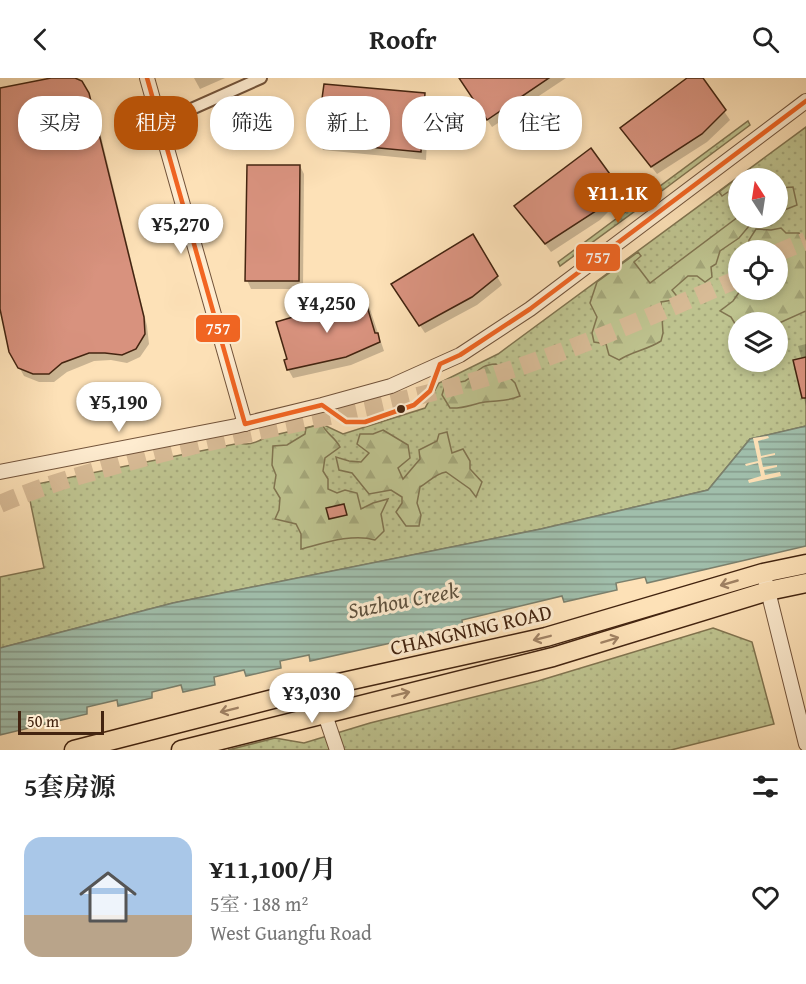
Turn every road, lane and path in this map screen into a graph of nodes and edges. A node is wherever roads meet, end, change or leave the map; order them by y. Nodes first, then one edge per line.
1 (147, 78) edge
2 (261, 78) edge
3 (152, 96) edge
4 (806, 101) edge
5 (198, 106) edge
6 (168, 150) edge
7 (245, 424) junction
8 (0, 472) edge
9 (806, 564) edge
10 (763, 573) junction
11 (806, 583) edge
12 (768, 591) junction
13 (316, 688) junction
14 (324, 713) junction
15 (806, 744) edge
16 (74, 750) edge
17 (181, 750) edge
18 (337, 750) edge

1 - 3 street
2 - 5 street
4 - 7 street
6 - 7 street
7 - 8 street
9 - 10 main road, CHANGNING ROAD
10 - 12 street
10 -> 13 main road, CHANGNING ROAD
11 - 12 main road, CHANGNING ROAD
14 -> 12 main road, CHANGNING ROAD
12 - 15 street
13 - 14 street
13 -> 16 main road, CHANGNING ROAD
14 - 17 main road, CHANGNING ROAD
14 - 18 street

